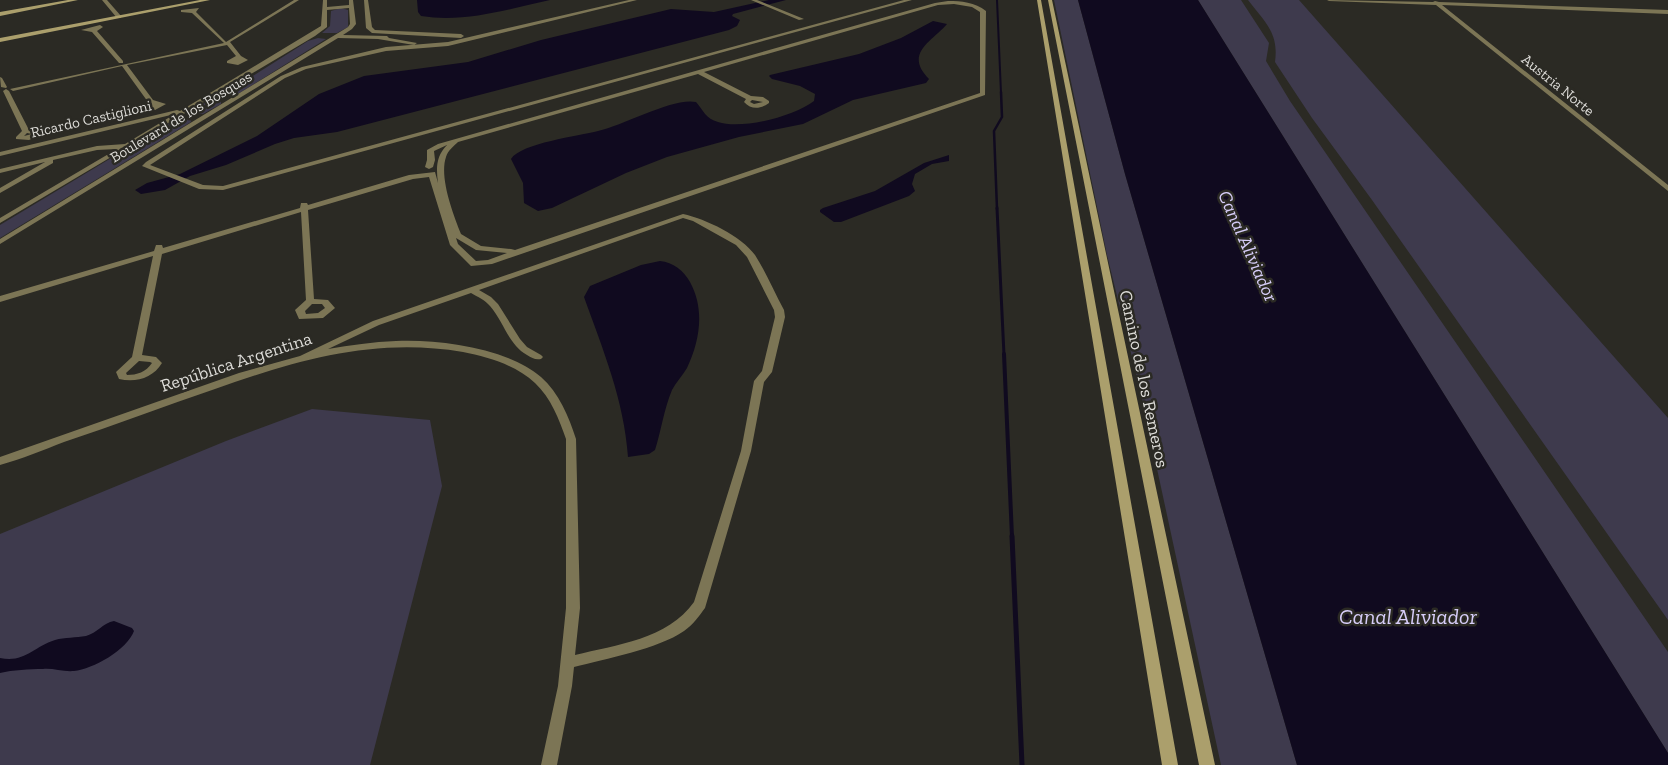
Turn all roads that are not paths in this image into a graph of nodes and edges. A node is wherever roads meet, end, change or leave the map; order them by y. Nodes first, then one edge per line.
1 (76, 0) edge
2 (104, 0) edge
3 (208, 0) edge
4 (289, 0) edge
5 (297, 0) edge
6 (325, 0) edge
7 (366, 0) edge
8 (620, 0) edge
9 (635, 0) edge
10 (910, 0) edge
11 (1038, 0) edge
12 (1050, 0) edge
13 (1329, 0) edge
14 (755, 1) edge
15 (977, 1) edge
16 (1435, 2) edge
17 (352, 3) edge
18 (962, 4) junction
19 (324, 8) junction
20 (193, 12) dead end
21 (1668, 12) edge
22 (0, 14) edge
23 (120, 17) junction
24 (802, 18) junction
25 (831, 22) junction
26 (802, 30) junction
27 (94, 32) dead end
28 (313, 35) junction
29 (336, 36) junction
30 (373, 38) junction
31 (0, 40) edge
32 (461, 41) junction
33 (226, 42) junction
34 (435, 46) junction
35 (239, 57) dead end
36 (123, 64) junction
37 (700, 72) junction
38 (0, 79) edge
39 (6, 88) edge
40 (750, 98) dead end
41 (204, 100) junction
42 (150, 102) dead end
43 (230, 102) junction
44 (184, 111) junction
45 (210, 114) junction
46 (26, 131) dead end
47 (460, 139) junction
48 (125, 146) junction
49 (78, 152) junction
50 (116, 152) junction
51 (0, 154) edge
52 (58, 157) junction
53 (441, 169) junction
54 (0, 171) edge
55 (428, 171) junction
56 (1668, 189) edge
57 (0, 191) edge
58 (304, 206) junction
59 (0, 221) edge
60 (0, 242) edge
61 (531, 247) junction
62 (159, 249) junction
63 (471, 290) junction
64 (0, 294) edge
65 (0, 298) edge
66 (310, 301) dead end
67 (304, 357) junction
68 (538, 357) dead end
69 (137, 358) dead end
70 (0, 461) edge
71 (568, 662) junction
72 (548, 765) edge
73 (1170, 765) edge
74 (1207, 765) edge

1 - 22 main road
2 - 23 street
3 - 23 main road
4 - 33 street
5 - 33 street
6 - 19 street, Boulevard de los Bosques
7 - 8 street
9 - 32 street
10 - 25 street
11 - 73 main road, Camino de los Remeros
12 - 74 main road, Camino de los Remeros
13 - 16 street
14 - 24 street
15 - 18 street
16 - 21 street
16 - 56 street, Austria Norte
17 - 19 street
17 - 29 street, Boulevard de los Bosques
18 - 37 street
18 - 61 street
19 - 28 street, Boulevard de los Bosques
20 - 33 street
23 - 31 main road
24 - 25 street
24 - 26 street
25 - 26 street
26 - 34 street
27 - 36 street
28 - 29 street
28 - 41 street, Boulevard de los Bosques
29 - 30 street
29 - 43 street, Boulevard de los Bosques
30 - 32 street
30 - 34 street
32 - 34 street
33 - 35 street
33 - 36 street
36 - 39 street
36 - 42 street
37 - 40 street
37 - 47 street
38 - 39 street
39 - 46 street
41 - 43 street
41 - 44 street, Boulevard de los Bosques
43 - 45 street, Boulevard de los Bosques
44 - 45 street
44 - 48 street, Boulevard de los Bosques
44 - 51 street, Ricardo Castiglioni
45 - 60 street, Boulevard de los Bosques
47 - 53 street
47 - 55 street
48 - 49 street
48 - 50 street, Boulevard de los Bosques
49 - 50 street
49 - 52 street
50 - 59 street, Boulevard de los Bosques
52 - 54 street
52 - 57 street
53 - 55 street
53 - 61 street
55 - 58 street
55 - 61 street
58 - 62 street
58 - 66 street
62 - 64 street
62 - 65 street
62 - 69 street
63 - 67 street
63 - 68 street
63 - 71 street
67 - 70 street, República Argentina
67 - 71 street, República Argentina
71 - 72 street, República Argentina

